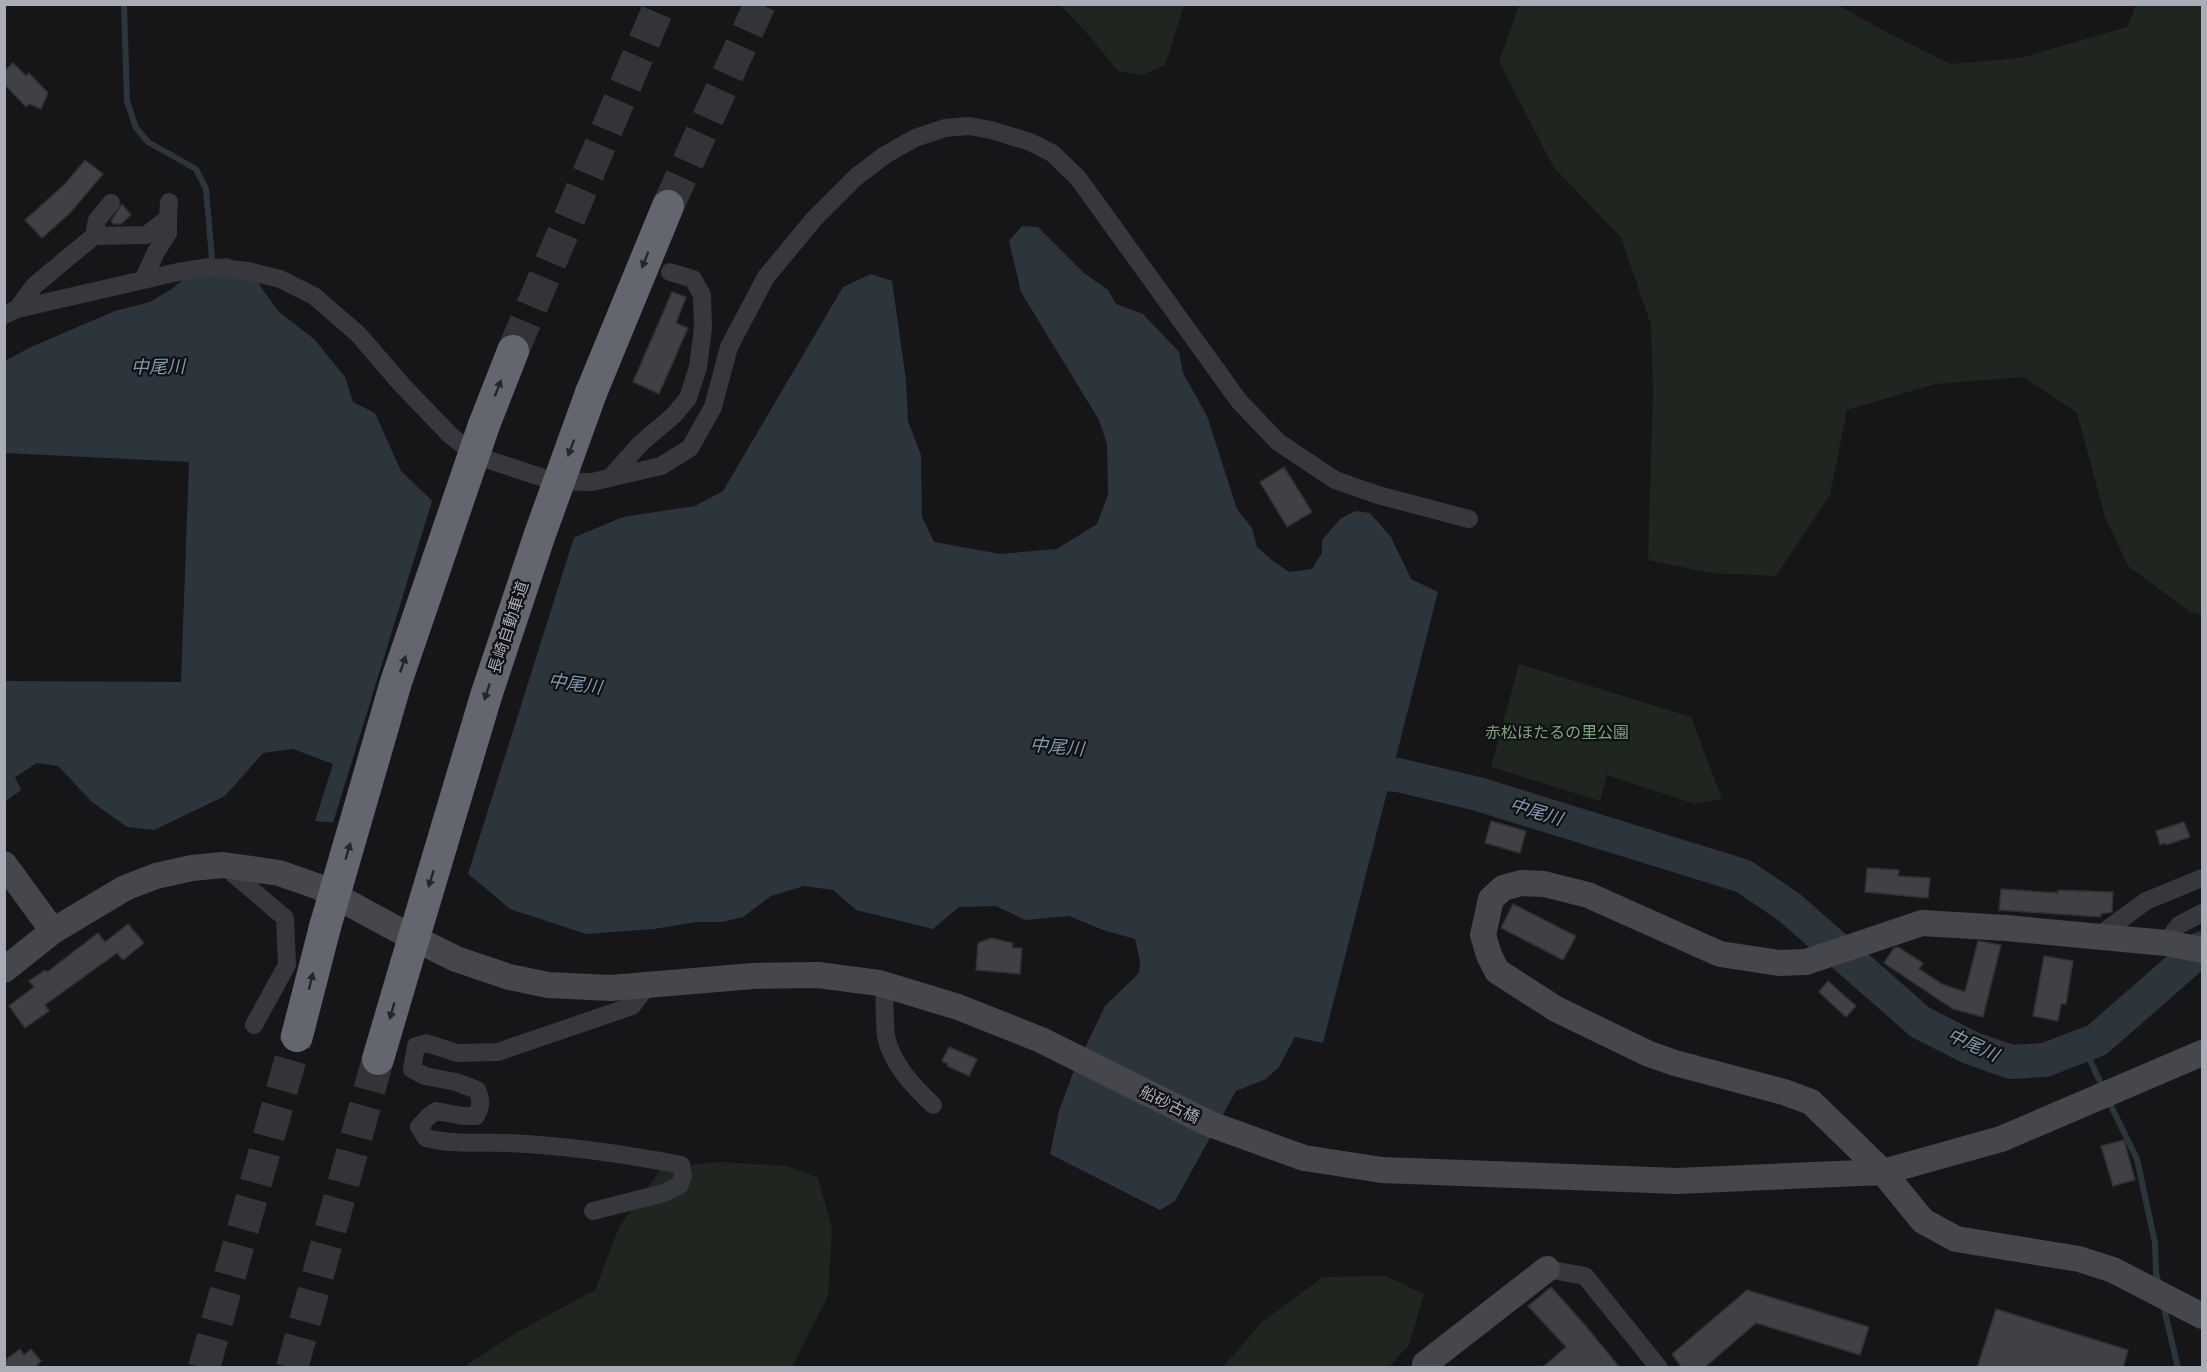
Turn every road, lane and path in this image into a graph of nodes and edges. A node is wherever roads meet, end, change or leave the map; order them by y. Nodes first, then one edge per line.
1 (111, 203) dead end
2 (668, 206) tunnel mouth
3 (94, 236) junction
4 (670, 272) dead end
5 (142, 280) junction
6 (11, 312) edge
7 (513, 351) tunnel mouth
8 (610, 478) junction
9 (1469, 519) dead end
10 (4, 864) edge
11 (223, 865) junction
12 (2202, 878) edge
13 (2202, 913) edge
14 (53, 931) junction
15 (2097, 937) junction
16 (2166, 943) junction
17 (2202, 950) edge
18 (4, 970) edge
19 (884, 984) junction
20 (648, 985) junction
21 (254, 1025) dead end
22 (297, 1036) tunnel mouth
23 (2202, 1053) edge
24 (378, 1059) tunnel mouth
25 (933, 1105) dead end
26 (1883, 1172) junction
27 (593, 1211) dead end
28 (1547, 1269) joint
29 (2202, 1316) edge
30 (1425, 1368) edge
31 (1659, 1368) edge

1 - 3 street
2 -> 24 highway, 長崎自動車道, bridge
3 - 5 street
3 - 6 street
4 - 8 street
5 - 6 street
5 - 8 street
22 -> 7 highway, bridge
8 - 9 street
10 - 14 street
11 - 14 street, 船砂古橋
11 - 20 street, 船砂古橋
11 - 21 street
12 - 15 street
13 - 16 street
14 - 18 street, 船砂古橋
15 - 16 street
15 - 26 street
16 - 17 street
19 - 20 street, 船砂古橋
19 - 25 street
19 - 26 street, 船砂古橋
20 - 27 street
23 - 26 street, 船砂古橋
26 - 29 street
28 - 30 street
28 - 31 street

